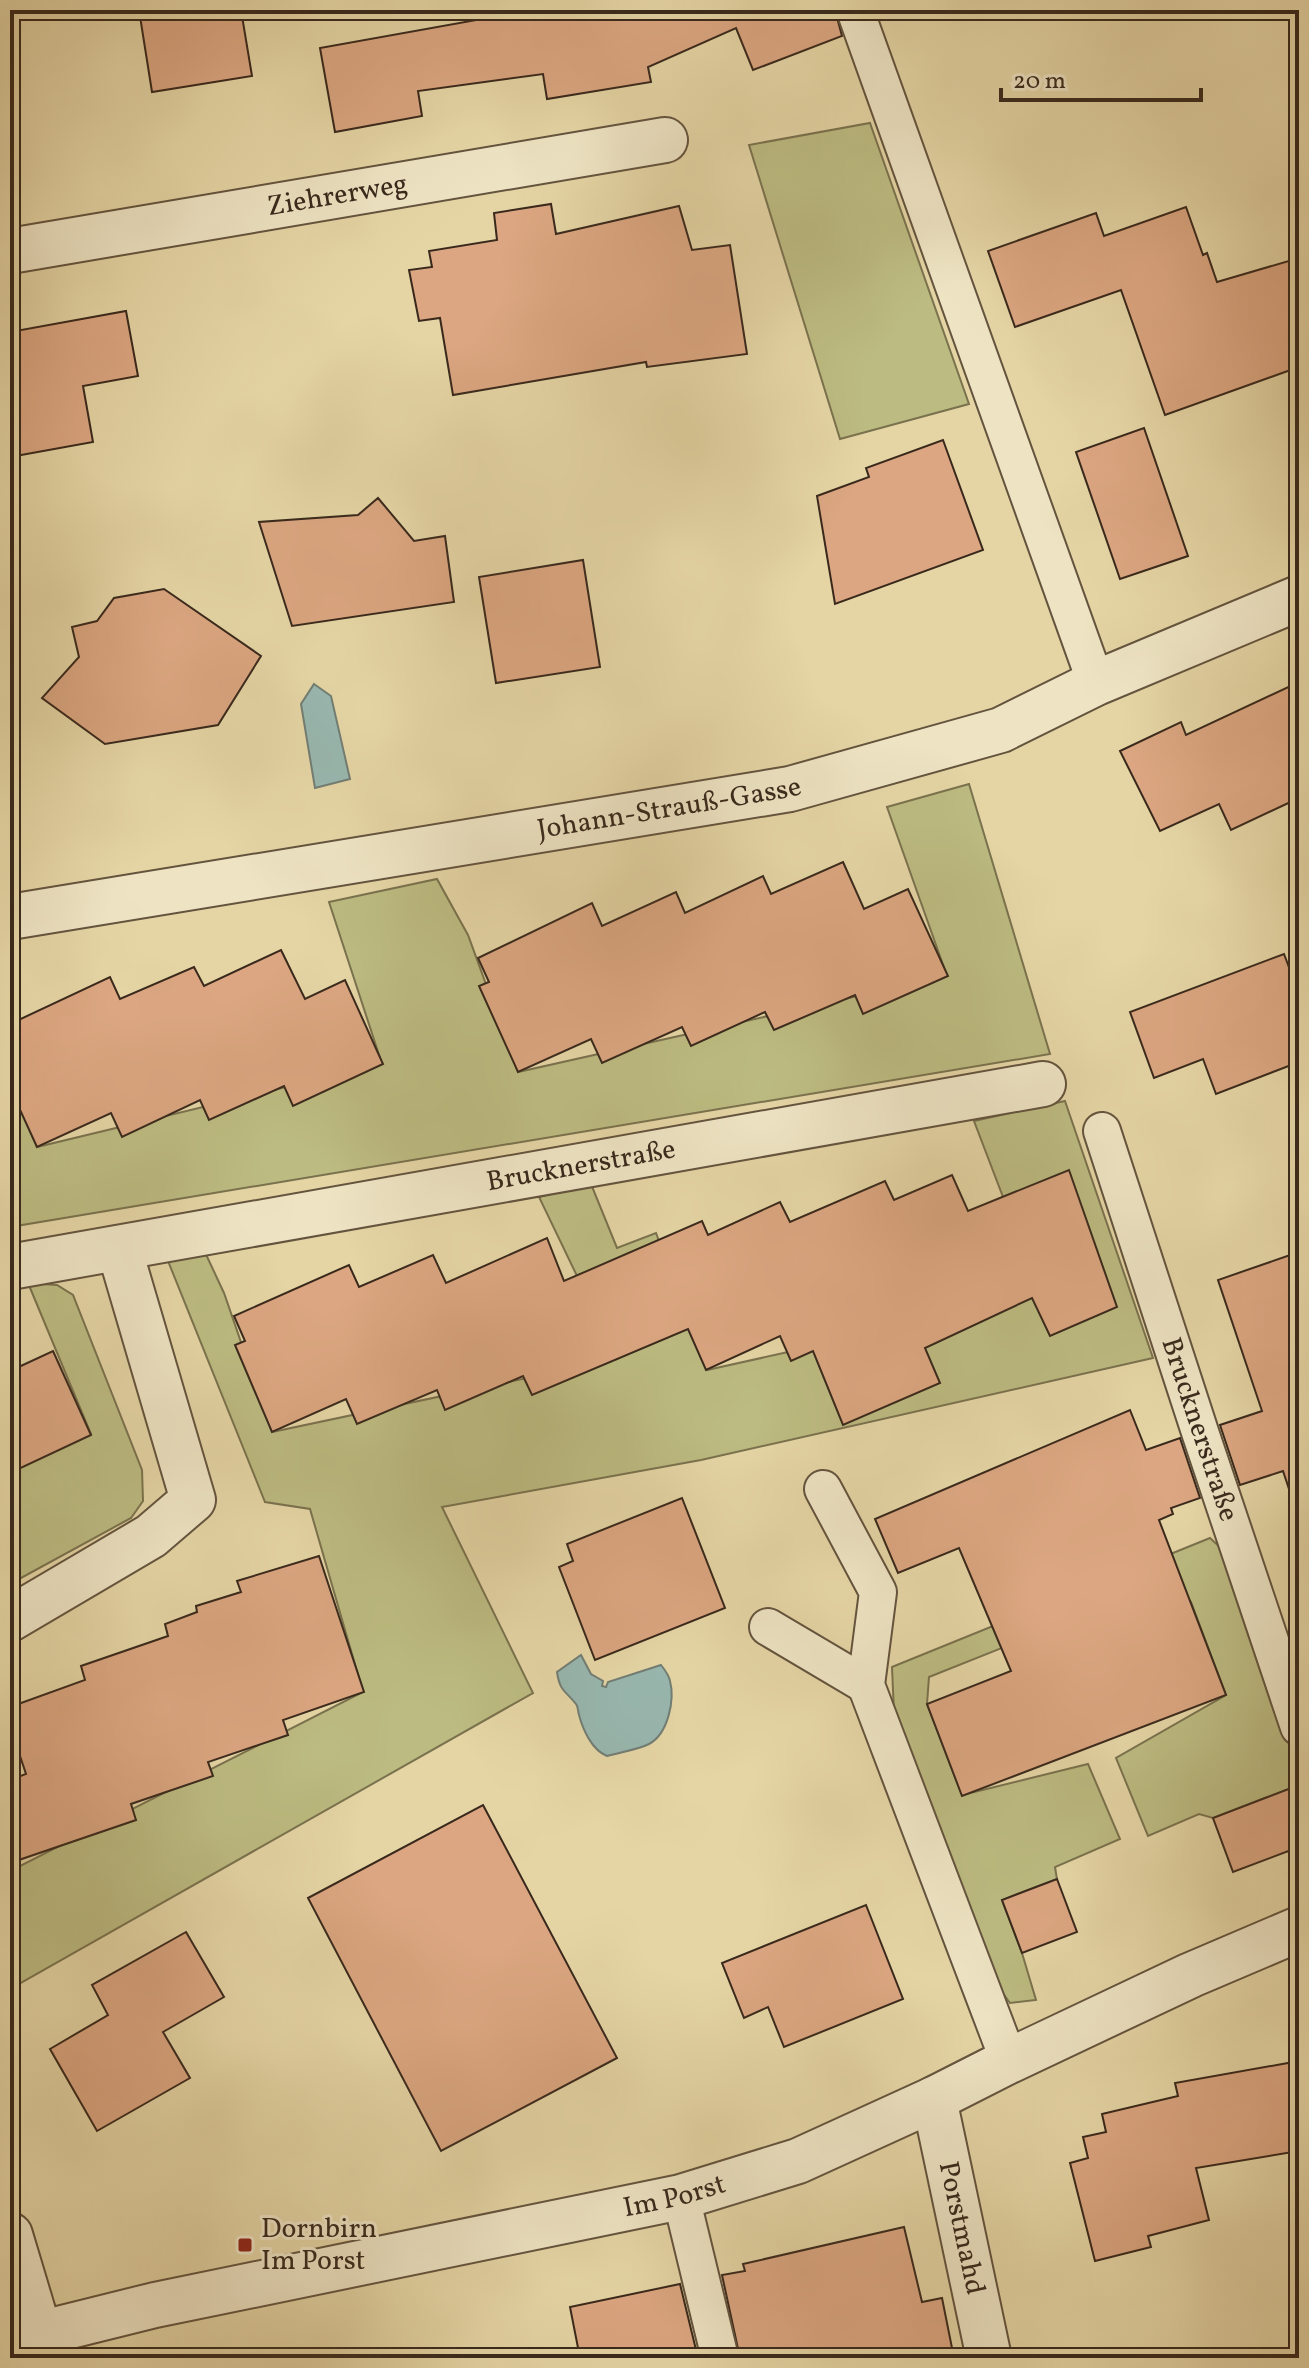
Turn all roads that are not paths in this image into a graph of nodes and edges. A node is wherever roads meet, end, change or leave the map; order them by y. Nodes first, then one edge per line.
1 (855, 10) edge
2 (665, 140) dead end
3 (10, 251) edge
4 (1299, 598) edge
5 (1096, 683) junction
6 (10, 917) edge
7 (1043, 1084) dead end
8 (1102, 1131) dead end
9 (119, 1248) junction
10 (10, 1267) edge
11 (823, 1489) dead end
12 (10, 1619) edge
13 (768, 1627) dead end
14 (866, 1685) junction
15 (1299, 1727) edge
16 (1299, 1929) edge
17 (1009, 2061) junction
18 (934, 2099) junction
19 (681, 2197) junction
20 (10, 2235) edge
21 (31, 2345) edge
22 (720, 2358) edge
23 (989, 2358) edge

1 - 5 lane
2 - 3 street, Ziehrerweg
4 - 5 street, Johann-Strauß-Gasse
5 - 6 street, Johann-Strauß-Gasse
7 - 9 street, Brucknerstraße
8 - 15 lane, Brucknerstraße
9 - 10 street, Brucknerstraße
9 - 12 street
11 - 14 lane
13 - 14 lane
14 - 17 lane
16 - 17 street, Im Porst
17 - 18 street, Im Porst
18 - 19 street, Im Porst
18 - 23 street, Porstmahd
19 - 21 street, Im Porst
19 - 22 lane
20 - 21 street

